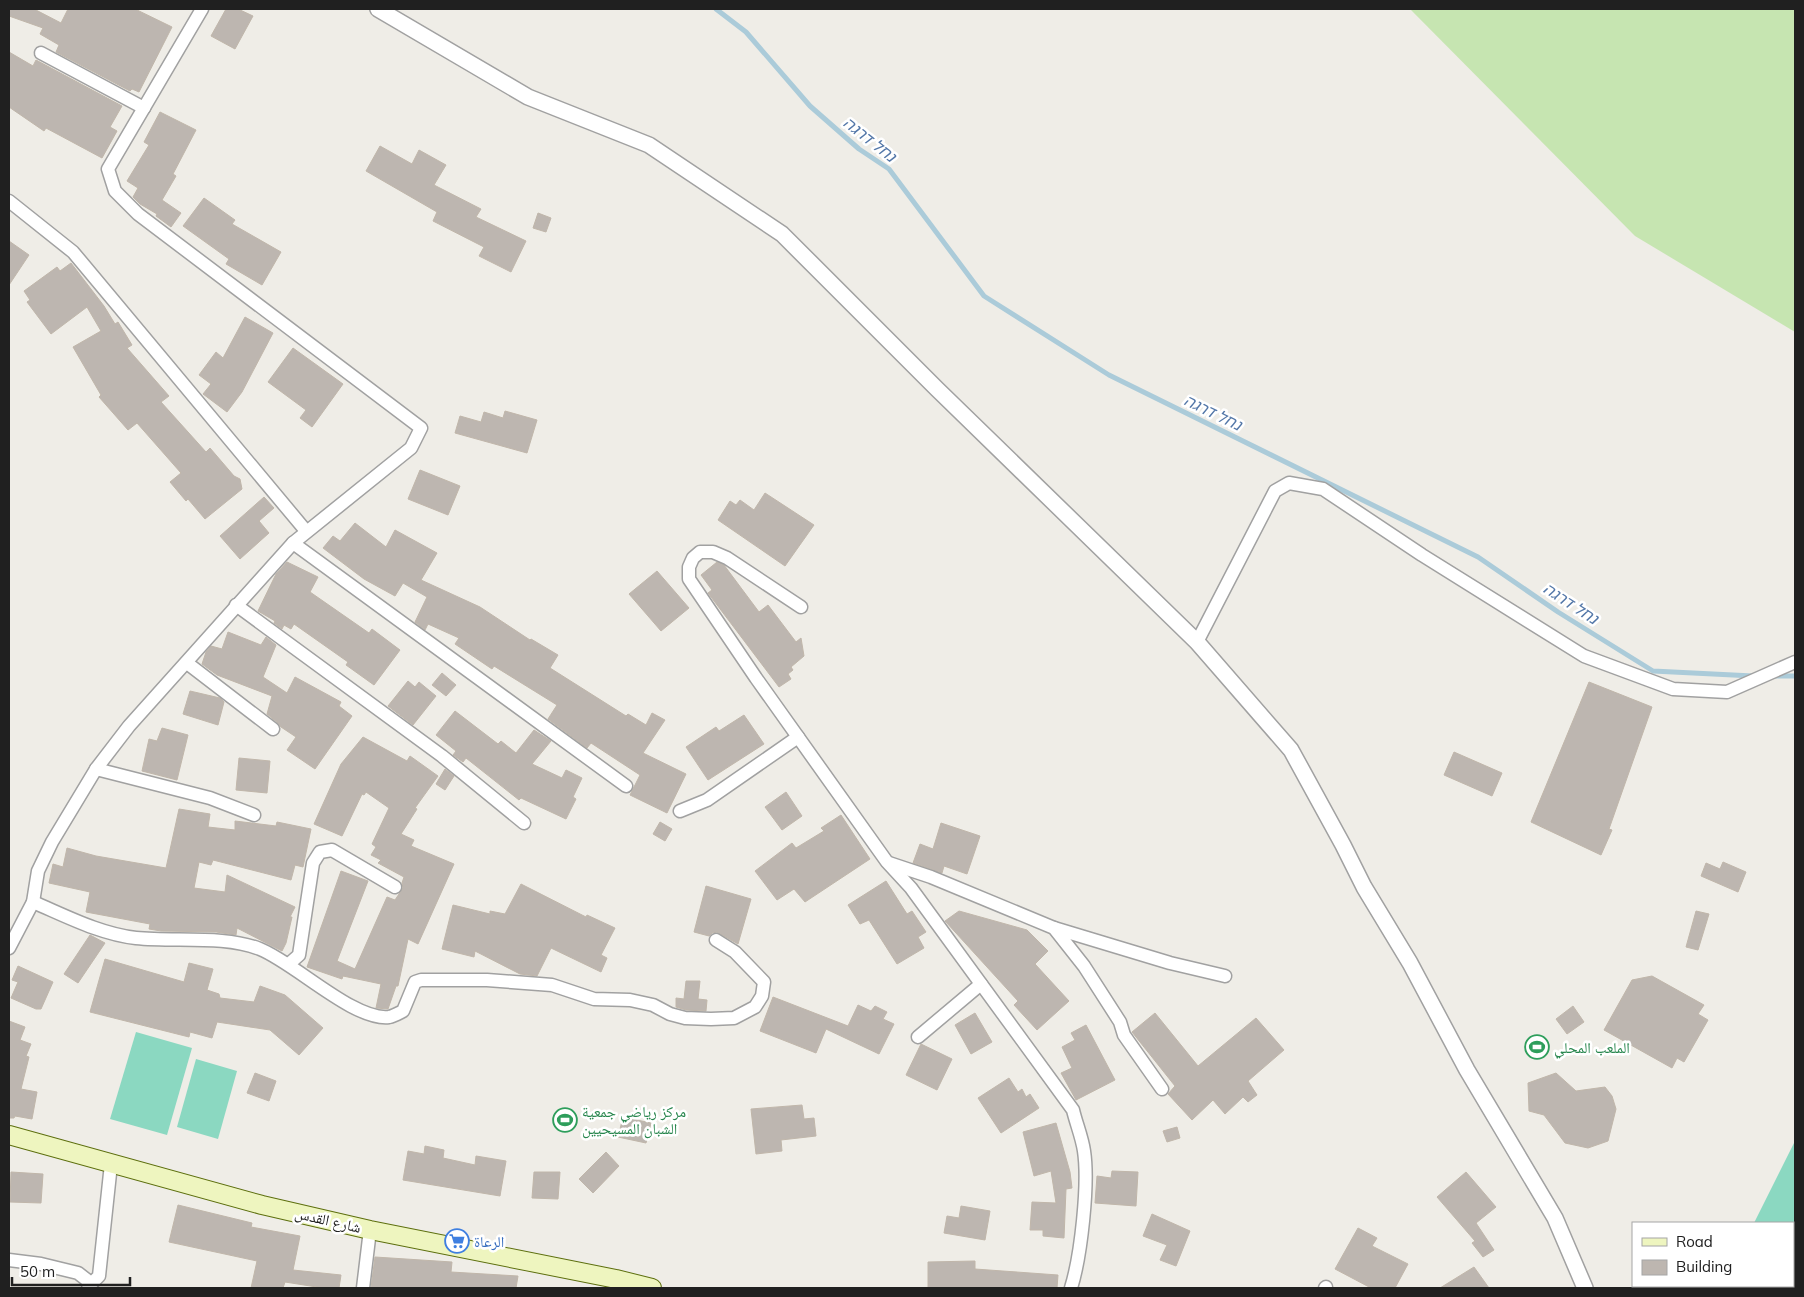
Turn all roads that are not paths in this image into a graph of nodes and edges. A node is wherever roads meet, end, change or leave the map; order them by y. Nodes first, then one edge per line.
1 (202, 9) edge
2 (378, 9) edge
3 (41, 53) dead end
4 (144, 108) junction
5 (9, 201) edge
6 (306, 531) junction
7 (292, 543) junction
8 (236, 605) junction
9 (801, 607) dead end
10 (1198, 642) junction
11 (1795, 662) edge
12 (187, 663) junction
13 (273, 729) dead end
14 (798, 737) junction
15 (96, 769) junction
16 (626, 786) dead end
17 (680, 811) dead end
18 (254, 815) dead end
19 (524, 823) dead end
20 (887, 862) junction
21 (395, 887) dead end
22 (33, 902) junction
23 (1054, 928) junction
24 (716, 940) dead end
25 (9, 948) edge
26 (289, 964) junction
27 (1225, 976) dead end
28 (980, 984) junction
29 (918, 1037) dead end
30 (1162, 1089) dead end
31 (9, 1135) edge
32 (111, 1164) junction
33 (370, 1230) junction
34 (9, 1260) edge
35 (89, 1287) edge
36 (363, 1288) edge
37 (652, 1288) edge
38 (1071, 1288) edge
39 (1585, 1288) edge

1 - 4 street
2 - 10 street
3 - 4 street
4 - 6 street
5 - 6 street
6 - 7 street
7 - 8 street
7 - 16 street
8 - 12 street
8 - 19 street
9 - 14 street
10 - 11 street
10 - 39 street
12 - 13 street
12 - 15 street
14 - 17 street
14 - 20 street
15 - 18 street
15 - 22 street
20 - 23 street
20 - 28 street
21 - 26 street
22 - 25 street
22 - 26 street
23 - 27 street
23 - 30 street
24 - 26 street
28 - 29 street
28 - 38 street
31 - 32 main road, شارع القدس
32 - 33 main road, شارع القدس
32 - 35 street
33 - 36 street
33 - 37 main road, شارع القدس
34 - 35 street

